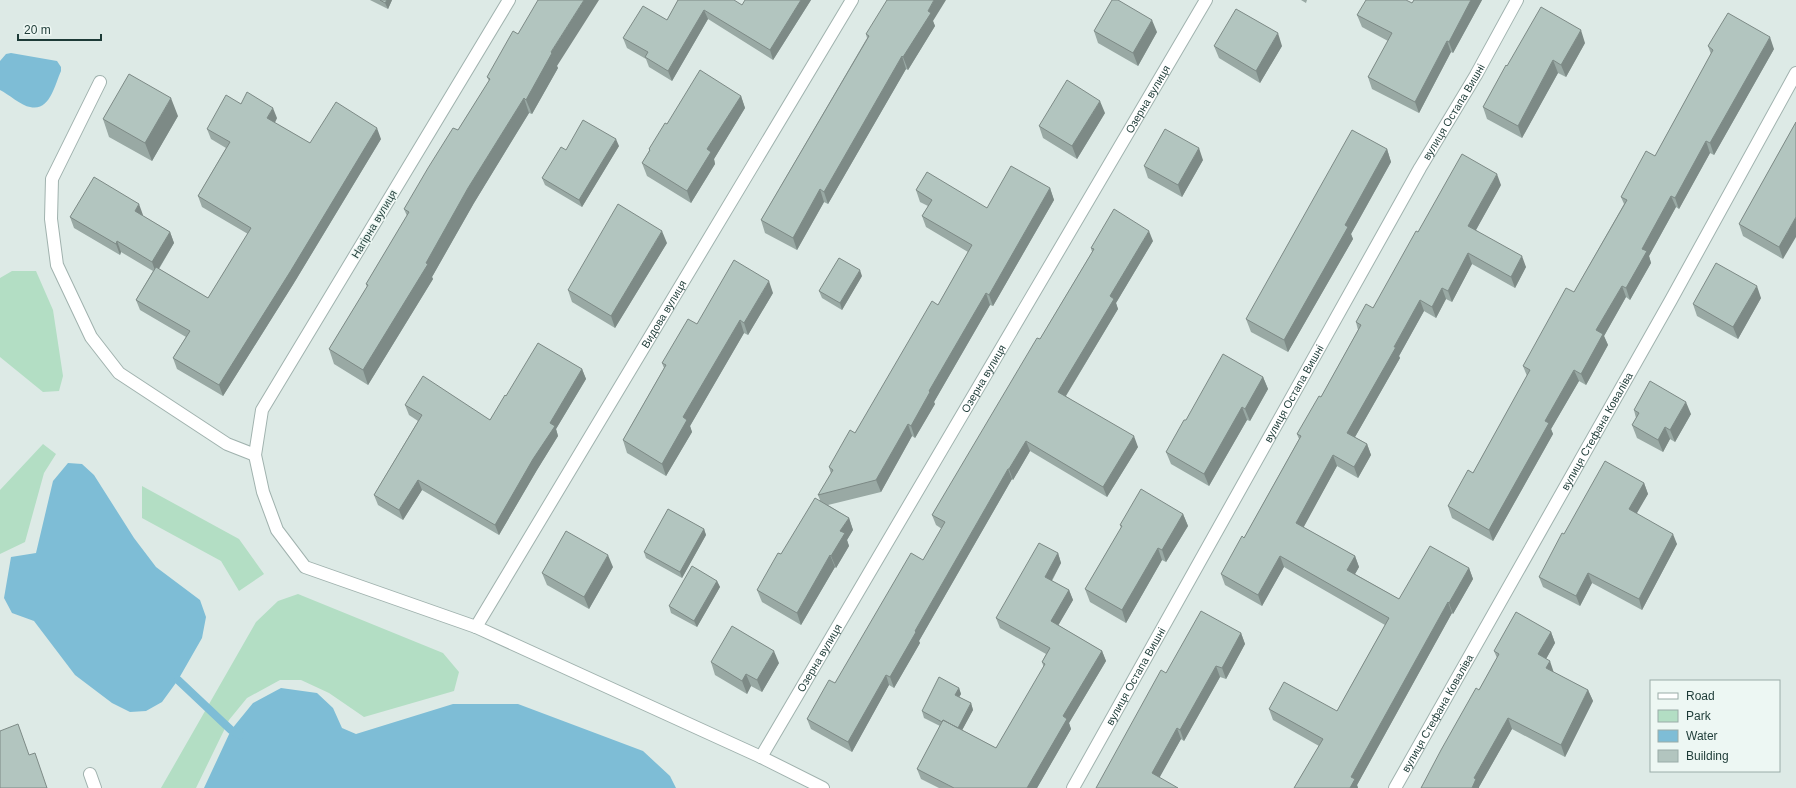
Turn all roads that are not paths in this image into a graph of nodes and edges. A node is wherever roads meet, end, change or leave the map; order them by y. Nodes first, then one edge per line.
1 (509, 0) edge
2 (852, 0) edge
3 (1206, 0) edge
4 (1517, 0) edge
5 (1796, 73) edge
6 (100, 82) dead end
7 (255, 455) junction
8 (476, 627) junction
9 (761, 757) junction
10 (90, 774) dead end
11 (95, 788) edge
12 (823, 788) edge
13 (1073, 788) edge
14 (1395, 788) edge

1 - 7 street, Нагірна вулиця
2 - 8 street, Видова вулиця
3 - 9 street, Озерна вулиця
4 - 13 street, вулиця Остапа Вишні
5 - 14 street, вулиця Стефана Коваліва
6 - 7 street
7 - 8 street
8 - 9 street
9 - 12 street
10 - 11 street

